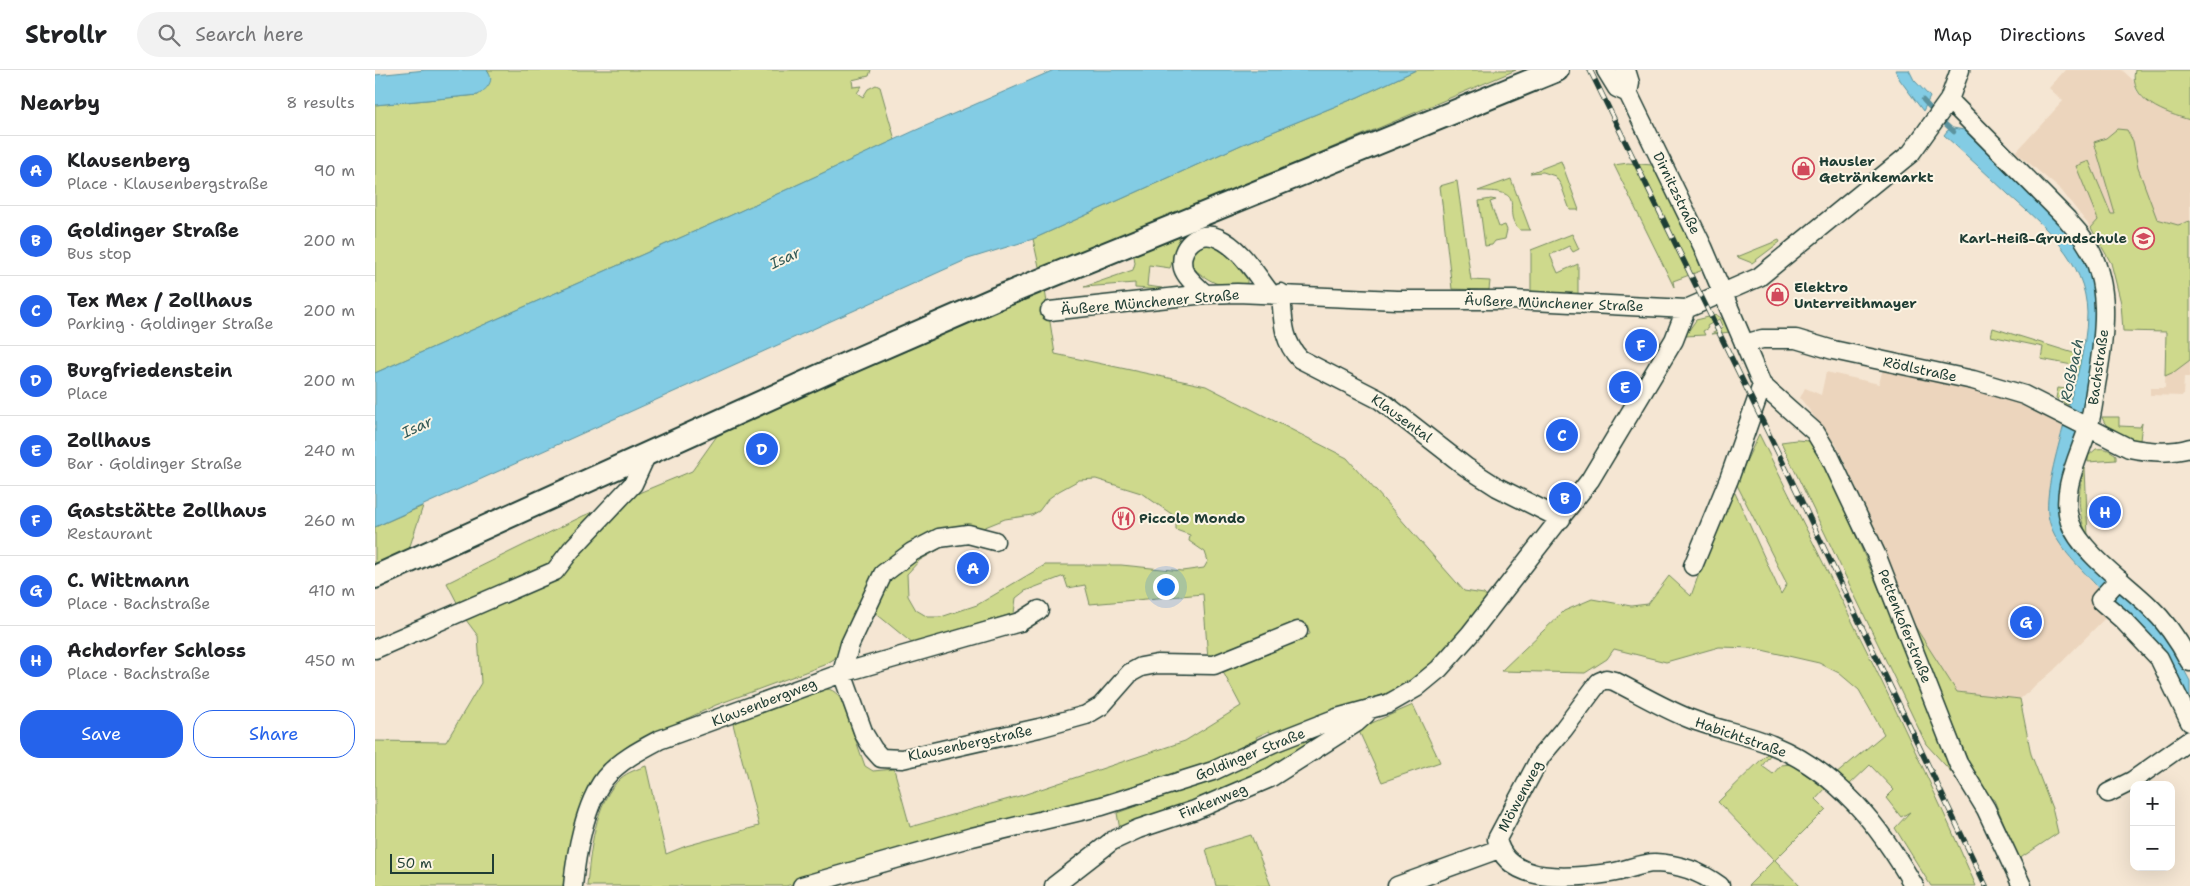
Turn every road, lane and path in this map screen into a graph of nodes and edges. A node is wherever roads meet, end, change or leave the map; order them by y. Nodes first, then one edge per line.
1 (1557, 70) edge
2 (1607, 70) edge
3 (1625, 70) edge
4 (1960, 70) edge
5 (1629, 93) junction
6 (1947, 103) junction
7 (1205, 294) junction
8 (1276, 294) junction
9 (1723, 294) junction
10 (1686, 309) junction
11 (1050, 311) dead end
12 (1744, 344) junction
13 (1762, 386) junction
14 (2078, 421) junction
15 (2190, 448) edge
16 (645, 456) junction
17 (1561, 519) junction
18 (995, 541) dead end
19 (1693, 566) dead end
20 (375, 576) edge
21 (2112, 586) junction
22 (1039, 610) dead end
23 (1298, 631) dead end
24 (375, 649) edge
25 (2190, 662) edge
26 (842, 673) junction
27 (1606, 679) joint
28 (1370, 710) junction
29 (2190, 722) edge
30 (2190, 740) edge
31 (2108, 793) dead end
32 (1499, 849) junction
33 (573, 886) edge
34 (802, 886) edge
35 (1054, 886) edge
36 (1397, 886) edge
37 (1720, 886) edge
38 (1914, 886) edge
39 (2022, 886) edge

1 - 16 main road
2 - 5 street, Dirnitzstraße
3 - 5 street, Dirnitzstraße
4 - 6 street, Äußere Münchener Straße
5 - 9 street, Dirnitzstraße
6 - 9 street, Äußere Münchener Straße
6 - 14 street, Bachstraße
7 - 8 street, Äußere Münchener Straße
7 - 8 street
7 - 11 street, Äußere Münchener Straße
8 - 10 street, Äußere Münchener Straße
8 - 17 street, Klausental
9 - 10 street, Äußere Münchener Straße
9 - 12 street, Pettenkoferstraße
10 - 17 street, Goldinger Straße
12 - 13 street, Pettenkoferstraße
12 - 14 street, Rödlstraße
13 - 19 street
13 - 39 street, Pettenkoferstraße
14 - 15 street, Rödlstraße
14 - 21 street, Bachstraße
16 - 20 main road
16 - 24 street
17 - 28 street, Goldinger Straße
18 - 26 street
21 - 25 street, Bachstraße
21 - 29 street, Bachstraße
22 - 26 street, Klausenbergweg
23 - 26 street, Klausenbergstraße
26 - 33 street, Klausenbergweg
27 - 32 street, Möwenweg
27 - 38 street, Habichtstraße
28 - 34 street, Goldinger Straße
28 - 35 street, Finkenweg
30 - 31 street
32 - 36 street
32 - 37 street, Möwenweg

